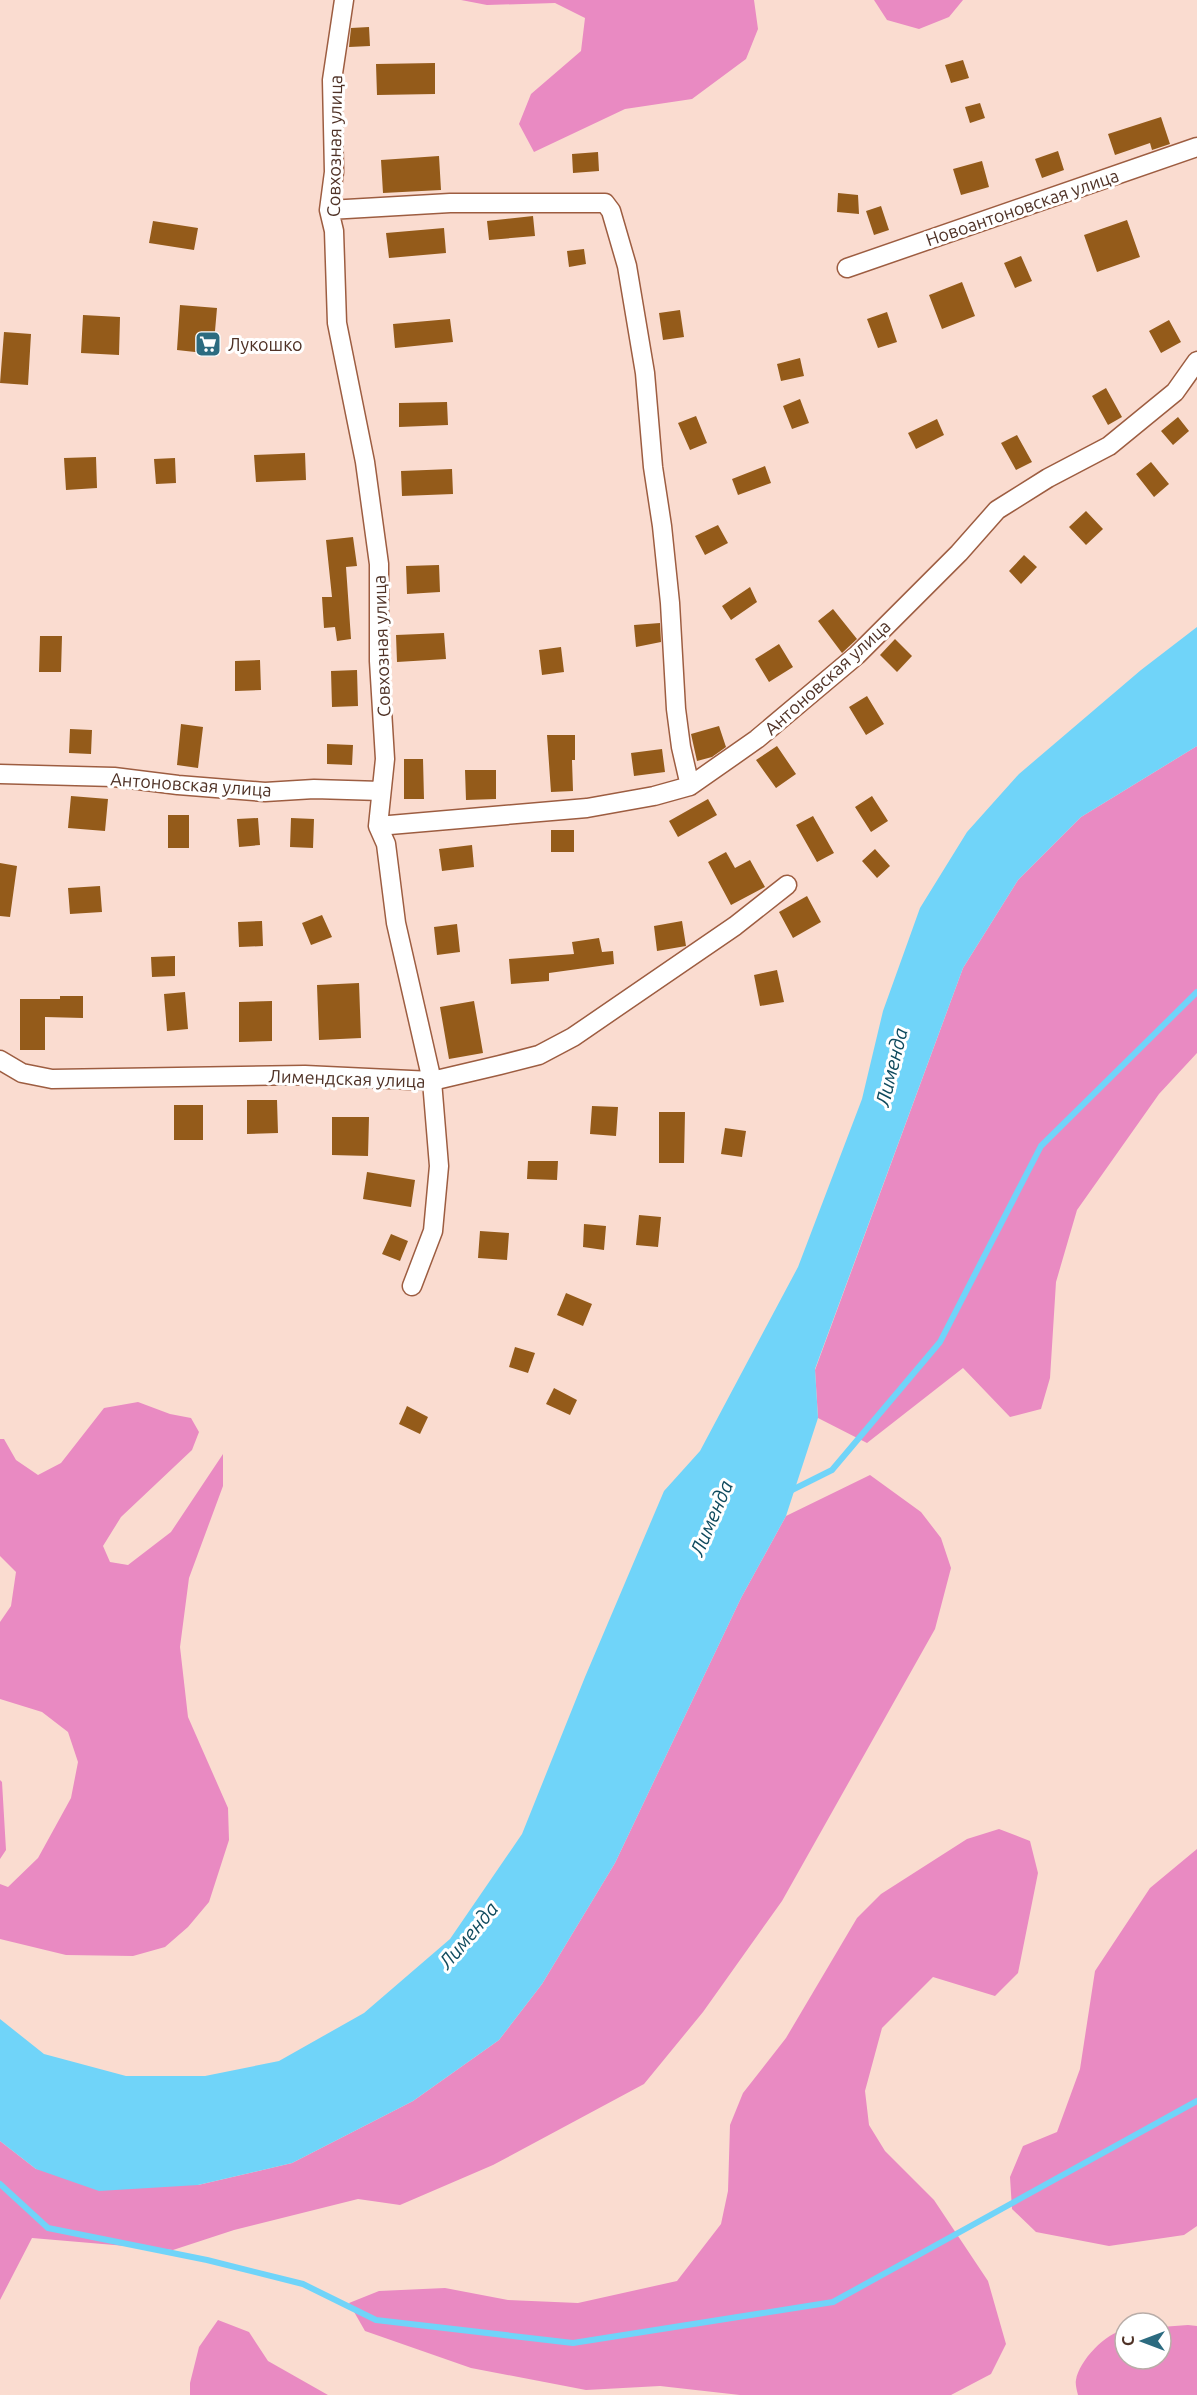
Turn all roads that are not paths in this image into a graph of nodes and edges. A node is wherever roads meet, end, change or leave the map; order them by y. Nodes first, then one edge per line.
1 (344, 0) edge
2 (1197, 147) edge
3 (329, 210) junction
4 (847, 268) dead end
5 (1197, 362) edge
6 (0, 774) edge
7 (690, 786) junction
8 (381, 791) junction
9 (378, 826) junction
10 (787, 885) dead end
11 (0, 1060) edge
12 (432, 1081) junction
13 (412, 1286) dead end

1 - 3 street, Совхозная улица
2 - 4 street, Новоантоновская улица
3 - 7 street
3 - 8 street, Совхозная улица
5 - 7 street, Антоновская улица
6 - 8 street, Антоновская улица
7 - 9 street, Антоновская улица
8 - 9 street, Совхозная улица
9 - 12 street, Совхозная улица
10 - 12 street, Лимендская улица
11 - 12 street, Лимендская улица
12 - 13 street, Совхозная улица

